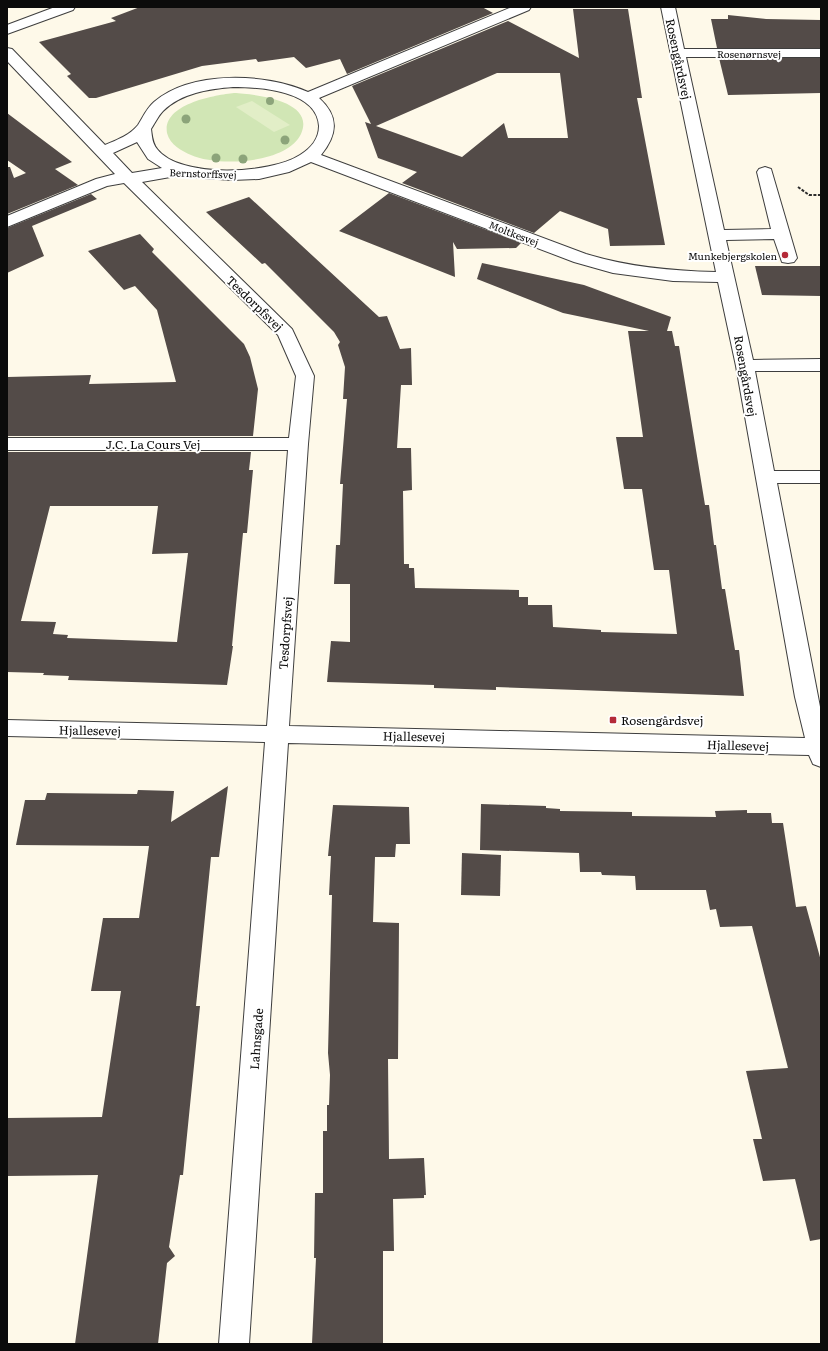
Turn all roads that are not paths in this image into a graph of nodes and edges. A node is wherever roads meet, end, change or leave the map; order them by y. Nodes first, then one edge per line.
1 (68, 7) edge
2 (524, 7) edge
3 (668, 7) edge
4 (7, 30) edge
5 (7, 52) edge
6 (677, 54) junction
7 (821, 54) edge
8 (309, 97) junction
9 (143, 128) junction
10 (102, 151) junction
11 (310, 156) junction
12 (181, 171) junction
13 (765, 172) dead end
14 (128, 178) junction
15 (7, 222) edge
16 (781, 234) junction
17 (717, 235) junction
18 (788, 258) dead end
19 (727, 277) junction
20 (821, 365) edge
21 (745, 366) junction
22 (7, 444) edge
23 (298, 444) junction
24 (766, 477) junction
25 (821, 477) edge
26 (7, 728) edge
27 (279, 733) junction
28 (820, 750) edge
29 (234, 1344) edge

1 - 4 street
2 - 8 street
3 - 6 street, Rosengårdsvej
5 - 10 street, Tesdorpfsvej
6 - 7 street, Rosenørnsvej
6 - 17 street, Rosengårdsvej
8 - 9 street, Bernstorffsvej
8 - 11 street, Bernstorffsvej
9 - 10 street, Bernstorffsvej
9 - 12 street
10 - 14 street, Tesdorpfsvej
11 - 12 street, Bernstorffsvej
11 - 19 street, Moltkesvej
12 - 14 street, Bernstorffsvej
13 - 16 street
14 - 15 street, Bernstorffsvej
14 - 23 street, Tesdorpfsvej
16 - 17 street
16 - 18 street
17 - 19 street, Rosengårdsvej
19 - 21 street, Rosengårdsvej
20 - 21 street
21 - 24 street, Rosengårdsvej
22 - 23 street, J.C. La Cours Vej
23 - 27 street, Tesdorpfsvej
24 - 25 street
24 - 28 street, Rosengårdsvej
26 - 27 street, Hjallesevej
27 - 28 street, Hjallesevej
27 - 29 street, Lahnsgade

